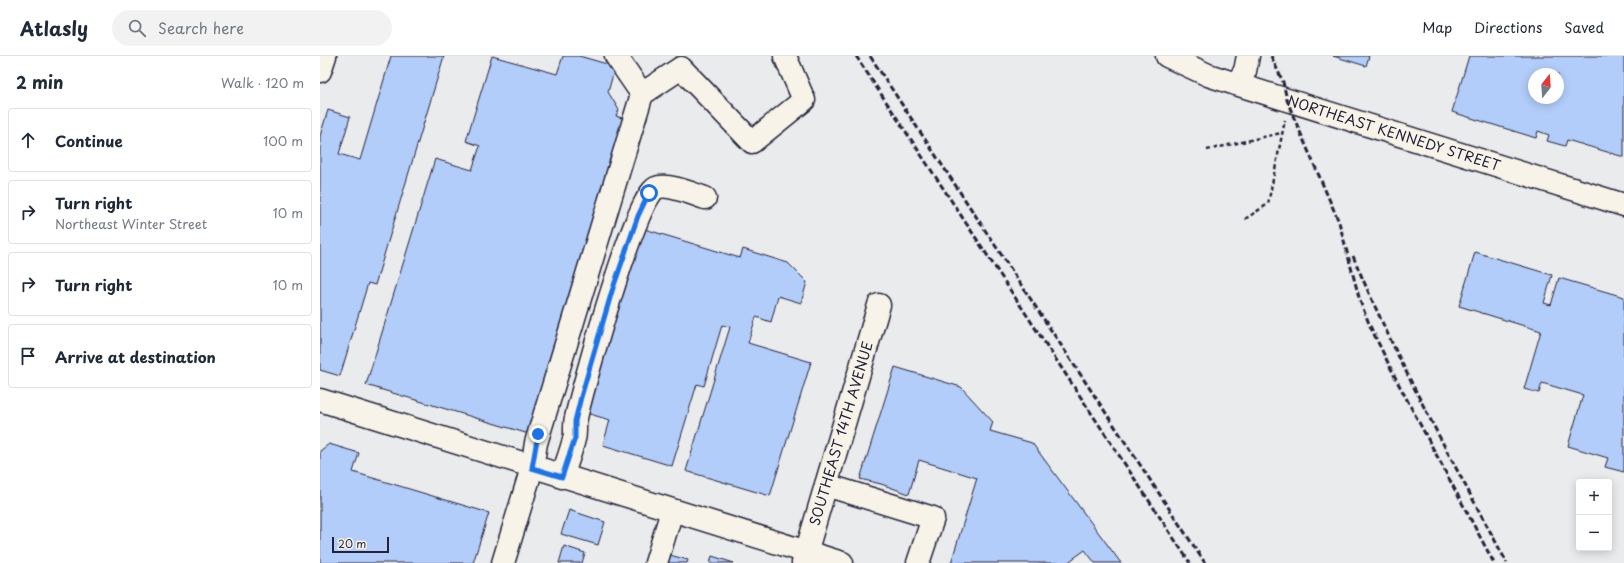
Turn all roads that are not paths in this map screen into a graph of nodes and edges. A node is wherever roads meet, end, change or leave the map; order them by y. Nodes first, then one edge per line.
1 (325, 56) edge
2 (616, 56) edge
3 (785, 56) edge
4 (1167, 56) edge
5 (1248, 56) edge
6 (320, 71) edge
7 (1236, 84) junction
8 (642, 94) junction
9 (705, 198) dead end
10 (1624, 205) edge
11 (879, 305) dead end
12 (320, 400) edge
13 (532, 468) junction
14 (562, 477) junction
15 (826, 485) junction
16 (672, 511) junction
17 (804, 557) edge
18 (503, 563) edge
19 (656, 563) edge
20 (842, 563) edge
21 (918, 563) edge

1 - 6 street
2 - 8 street
3 - 8 street
4 - 7 street, NORTHEAST KENNEDY STREET
5 - 7 street
7 - 10 street, NORTHEAST KENNEDY STREET
8 - 13 street
9 - 14 street
11 - 15 street, SOUTHEAST 14TH AVENUE
12 - 13 street
13 - 14 street
13 - 18 street
14 - 16 street
15 - 17 street, SOUTHEAST 14TH AVENUE
15 - 21 street
16 - 17 street
16 - 19 street
17 - 20 street

